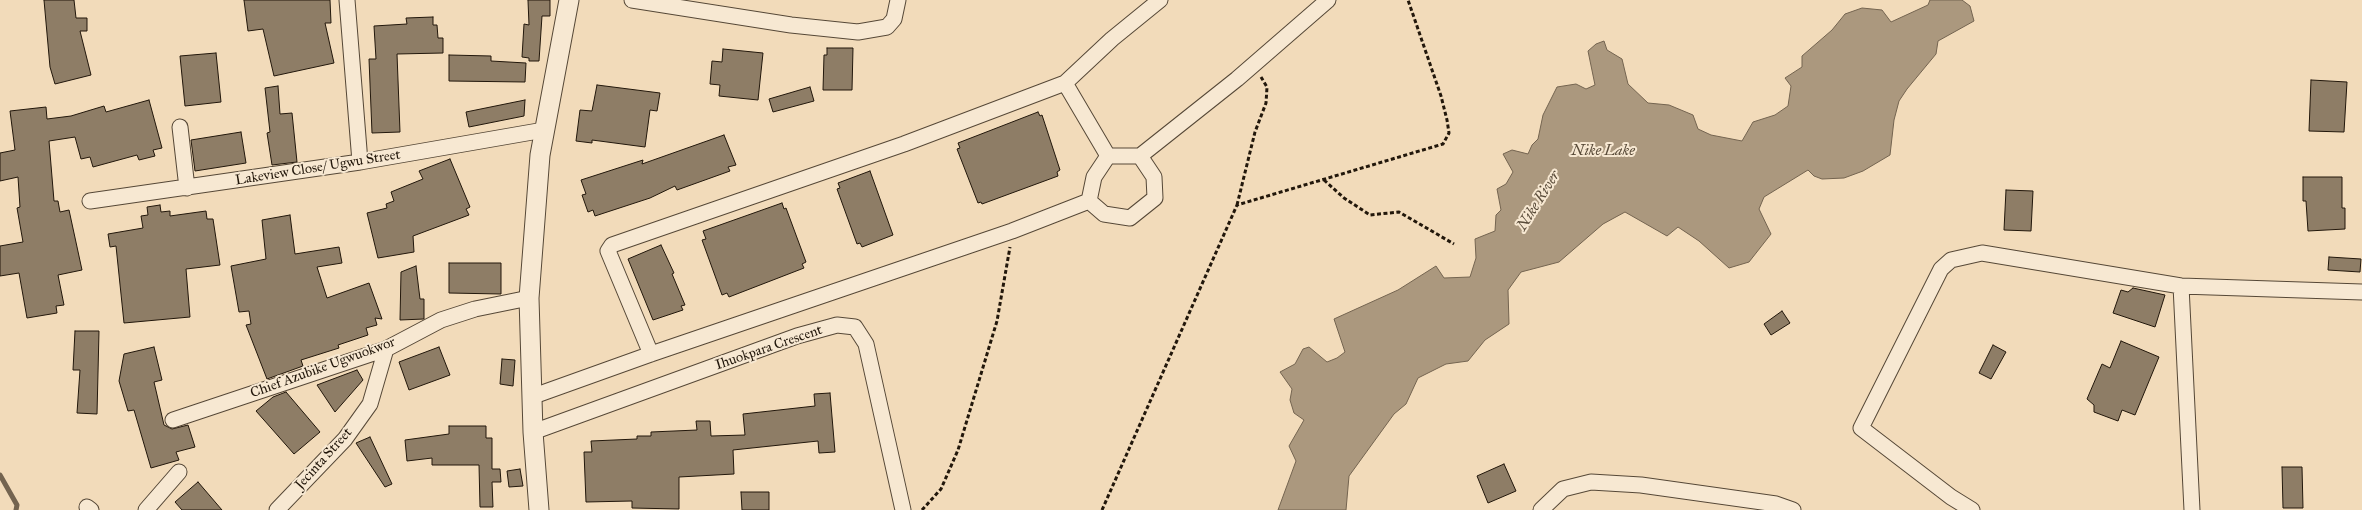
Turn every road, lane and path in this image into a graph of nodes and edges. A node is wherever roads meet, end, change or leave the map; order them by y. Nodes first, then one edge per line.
1 (348, 0) edge
2 (570, 0) edge
3 (632, 0) edge
4 (898, 0) edge
5 (1160, 0) edge
6 (1328, 0) edge
7 (1408, 0) edge
8 (1252, 64) junction
9 (1065, 82) junction
10 (180, 128) dead end
11 (544, 130) junction
12 (1108, 156) junction
13 (1140, 156) junction
14 (360, 162) junction
15 (1323, 180) junction
16 (187, 188) junction
17 (90, 201) dead end
18 (1089, 201) junction
19 (1237, 206) junction
20 (1012, 231) junction
21 (1454, 244) dead end
22 (2181, 286) junction
23 (2362, 292) edge
24 (529, 298) junction
25 (386, 349) junction
26 (651, 354) junction
27 (531, 397) junction
28 (173, 420) dead end
29 (533, 432) junction
30 (179, 472) dead end
31 (146, 510) edge
32 (277, 510) edge
33 (539, 510) edge
34 (903, 510) edge
35 (922, 510) edge
36 (1102, 510) edge
37 (1542, 510) edge
38 (1793, 510) edge
39 (1972, 510) edge
40 (2192, 510) edge

1 - 14 street
2 - 11 street
3 - 4 street
5 - 9 street
6 - 8 street
7 - 15 path
8 - 13 street
8 - 19 path
9 - 12 street
9 - 26 street
10 - 16 street
11 - 14 street, Lakeview Close/ Ugwu Street
11 - 24 street
12 - 13 street
12 - 18 street
13 - 18 street
14 - 16 street, Lakeview Close/ Ugwu Street
15 - 19 path
15 - 21 path
16 - 17 street, Lakeview Close/ Ugwu Street
18 - 20 street
19 - 36 path
20 - 26 street
20 - 35 path
22 - 23 street
22 - 39 street
22 - 40 street
24 - 25 street, Chief Azubike Ugwuokwor
24 - 27 street
25 - 28 street, Chief Azubike Ugwuokwor
25 - 32 street, Jecinta Street
26 - 27 street
27 - 29 street
29 - 33 street
29 - 34 street, Ihuokpara Crescent
30 - 31 street
37 - 38 street

